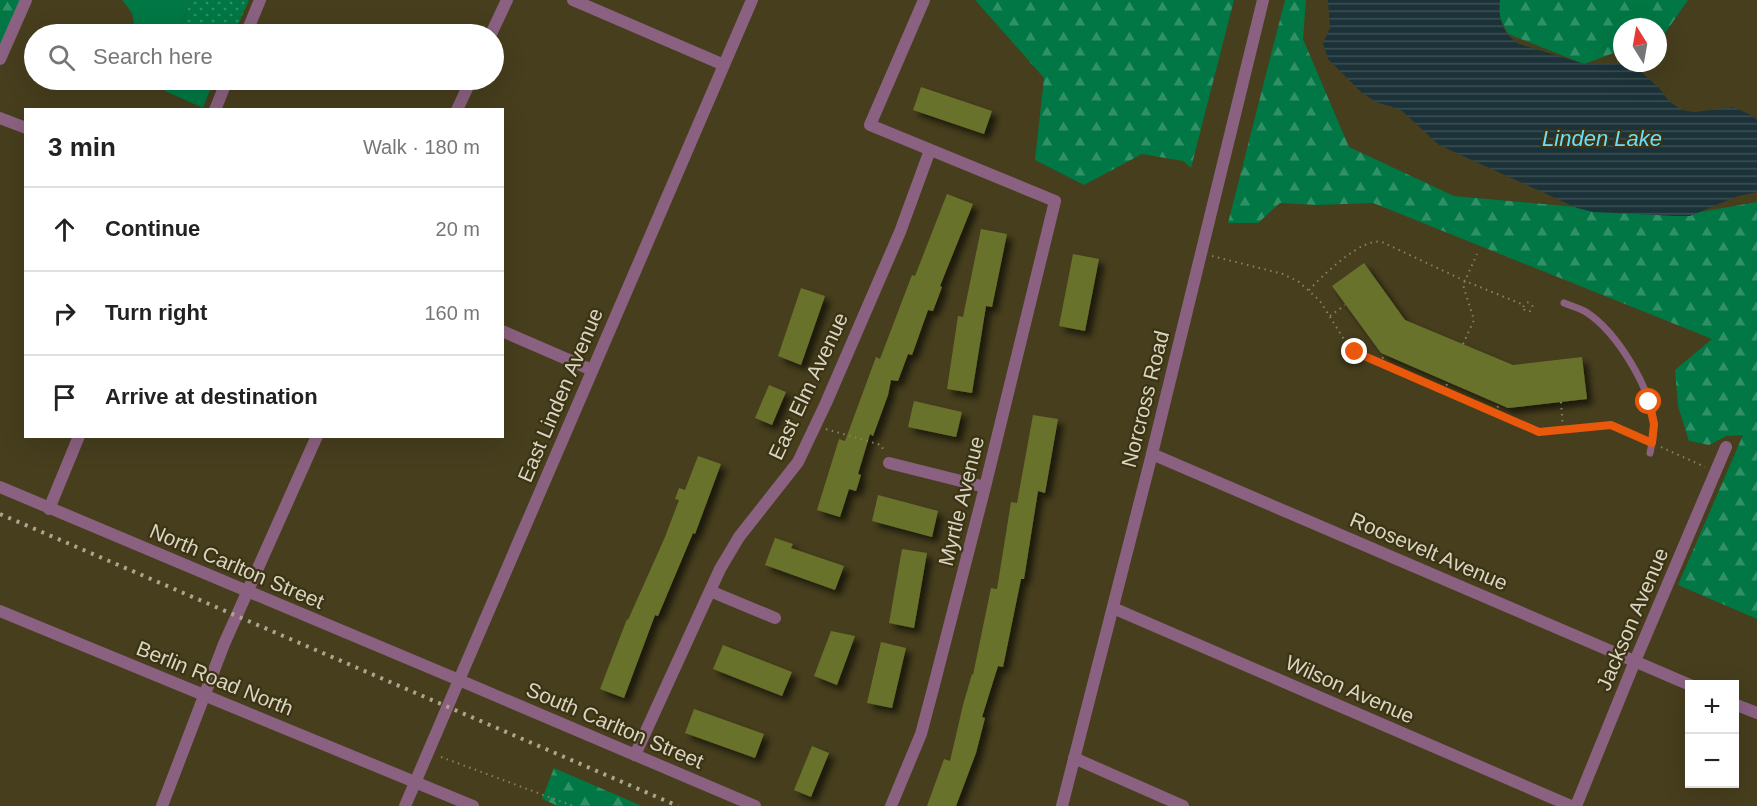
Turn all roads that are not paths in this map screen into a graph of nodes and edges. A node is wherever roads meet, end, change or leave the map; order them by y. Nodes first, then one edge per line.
1 (26, 0) edge
2 (260, 0) edge
3 (507, 0) edge
4 (573, 0) edge
5 (752, 0) edge
6 (924, 0) edge
7 (1263, 0) edge
8 (250, 24) edge
9 (496, 24) edge
10 (0, 59) edge
11 (724, 65) junction
12 (223, 90) edge
13 (466, 90) edge
14 (216, 108) edge
15 (458, 108) edge
16 (0, 118) edge
17 (24, 127) edge
18 (930, 150) junction
19 (1564, 303) dead end
20 (504, 332) edge
21 (592, 370) junction
22 (78, 438) edge
23 (316, 438) edge
24 (1726, 447) dead end
25 (1650, 453) dead end
26 (1152, 454) junction
27 (889, 463) road end
28 (985, 487) junction
29 (0, 488) edge
30 (50, 509) junction
31 (247, 591) junction
32 (710, 591) junction
33 (1113, 608) junction
34 (0, 611) edge
35 (775, 618) dead end
36 (1635, 661) junction
37 (459, 680) junction
38 (1685, 682) edge
39 (204, 695) junction
40 (1739, 706) edge
41 (1757, 713) edge
42 (635, 755) junction
43 (1074, 758) junction
44 (415, 782) junction
45 (162, 806) edge
46 (405, 806) edge
47 (473, 806) edge
48 (755, 806) edge
49 (891, 806) edge
50 (1062, 806) edge
51 (1184, 806) edge
52 (1571, 806) edge
53 (1576, 806) edge

1 - 10 street
2 - 8 street
3 - 9 street
4 - 11 street
5 - 11 street, East Linden Avenue
6 - 18 street
7 - 26 street, Norcross Road
11 - 21 street, East Linden Avenue
12 - 14 street
13 - 15 street
16 - 17 street
18 - 28 street, Myrtle Avenue
18 - 32 street, East Elm Avenue
19 - 25 lane
20 - 21 street
21 - 37 street, East Linden Avenue
22 - 30 street
23 - 31 street
24 - 36 street, Jackson Avenue
26 - 33 street, Norcross Road
26 - 36 street, Roosevelt Avenue
27 - 28 street
28 - 49 street, Myrtle Avenue
29 - 30 street, North Carlton Street
30 - 31 street, North Carlton Street
31 - 37 street, North Carlton Street
31 - 39 street
32 - 35 street
32 - 42 street, East Elm Avenue
33 - 43 street, Norcross Road
33 - 52 street, Wilson Avenue
34 - 39 street, Berlin Road North
36 - 38 street, Roosevelt Avenue
36 - 53 street, Jackson Avenue
37 - 42 street, South Carlton Street
37 - 44 street, East Linden Avenue
39 - 44 street, Berlin Road North
39 - 45 street
40 - 41 street
42 - 48 street, South Carlton Street
43 - 50 street, Norcross Road
43 - 51 street
44 - 46 street, East Linden Avenue
44 - 47 street, Berlin Road North

